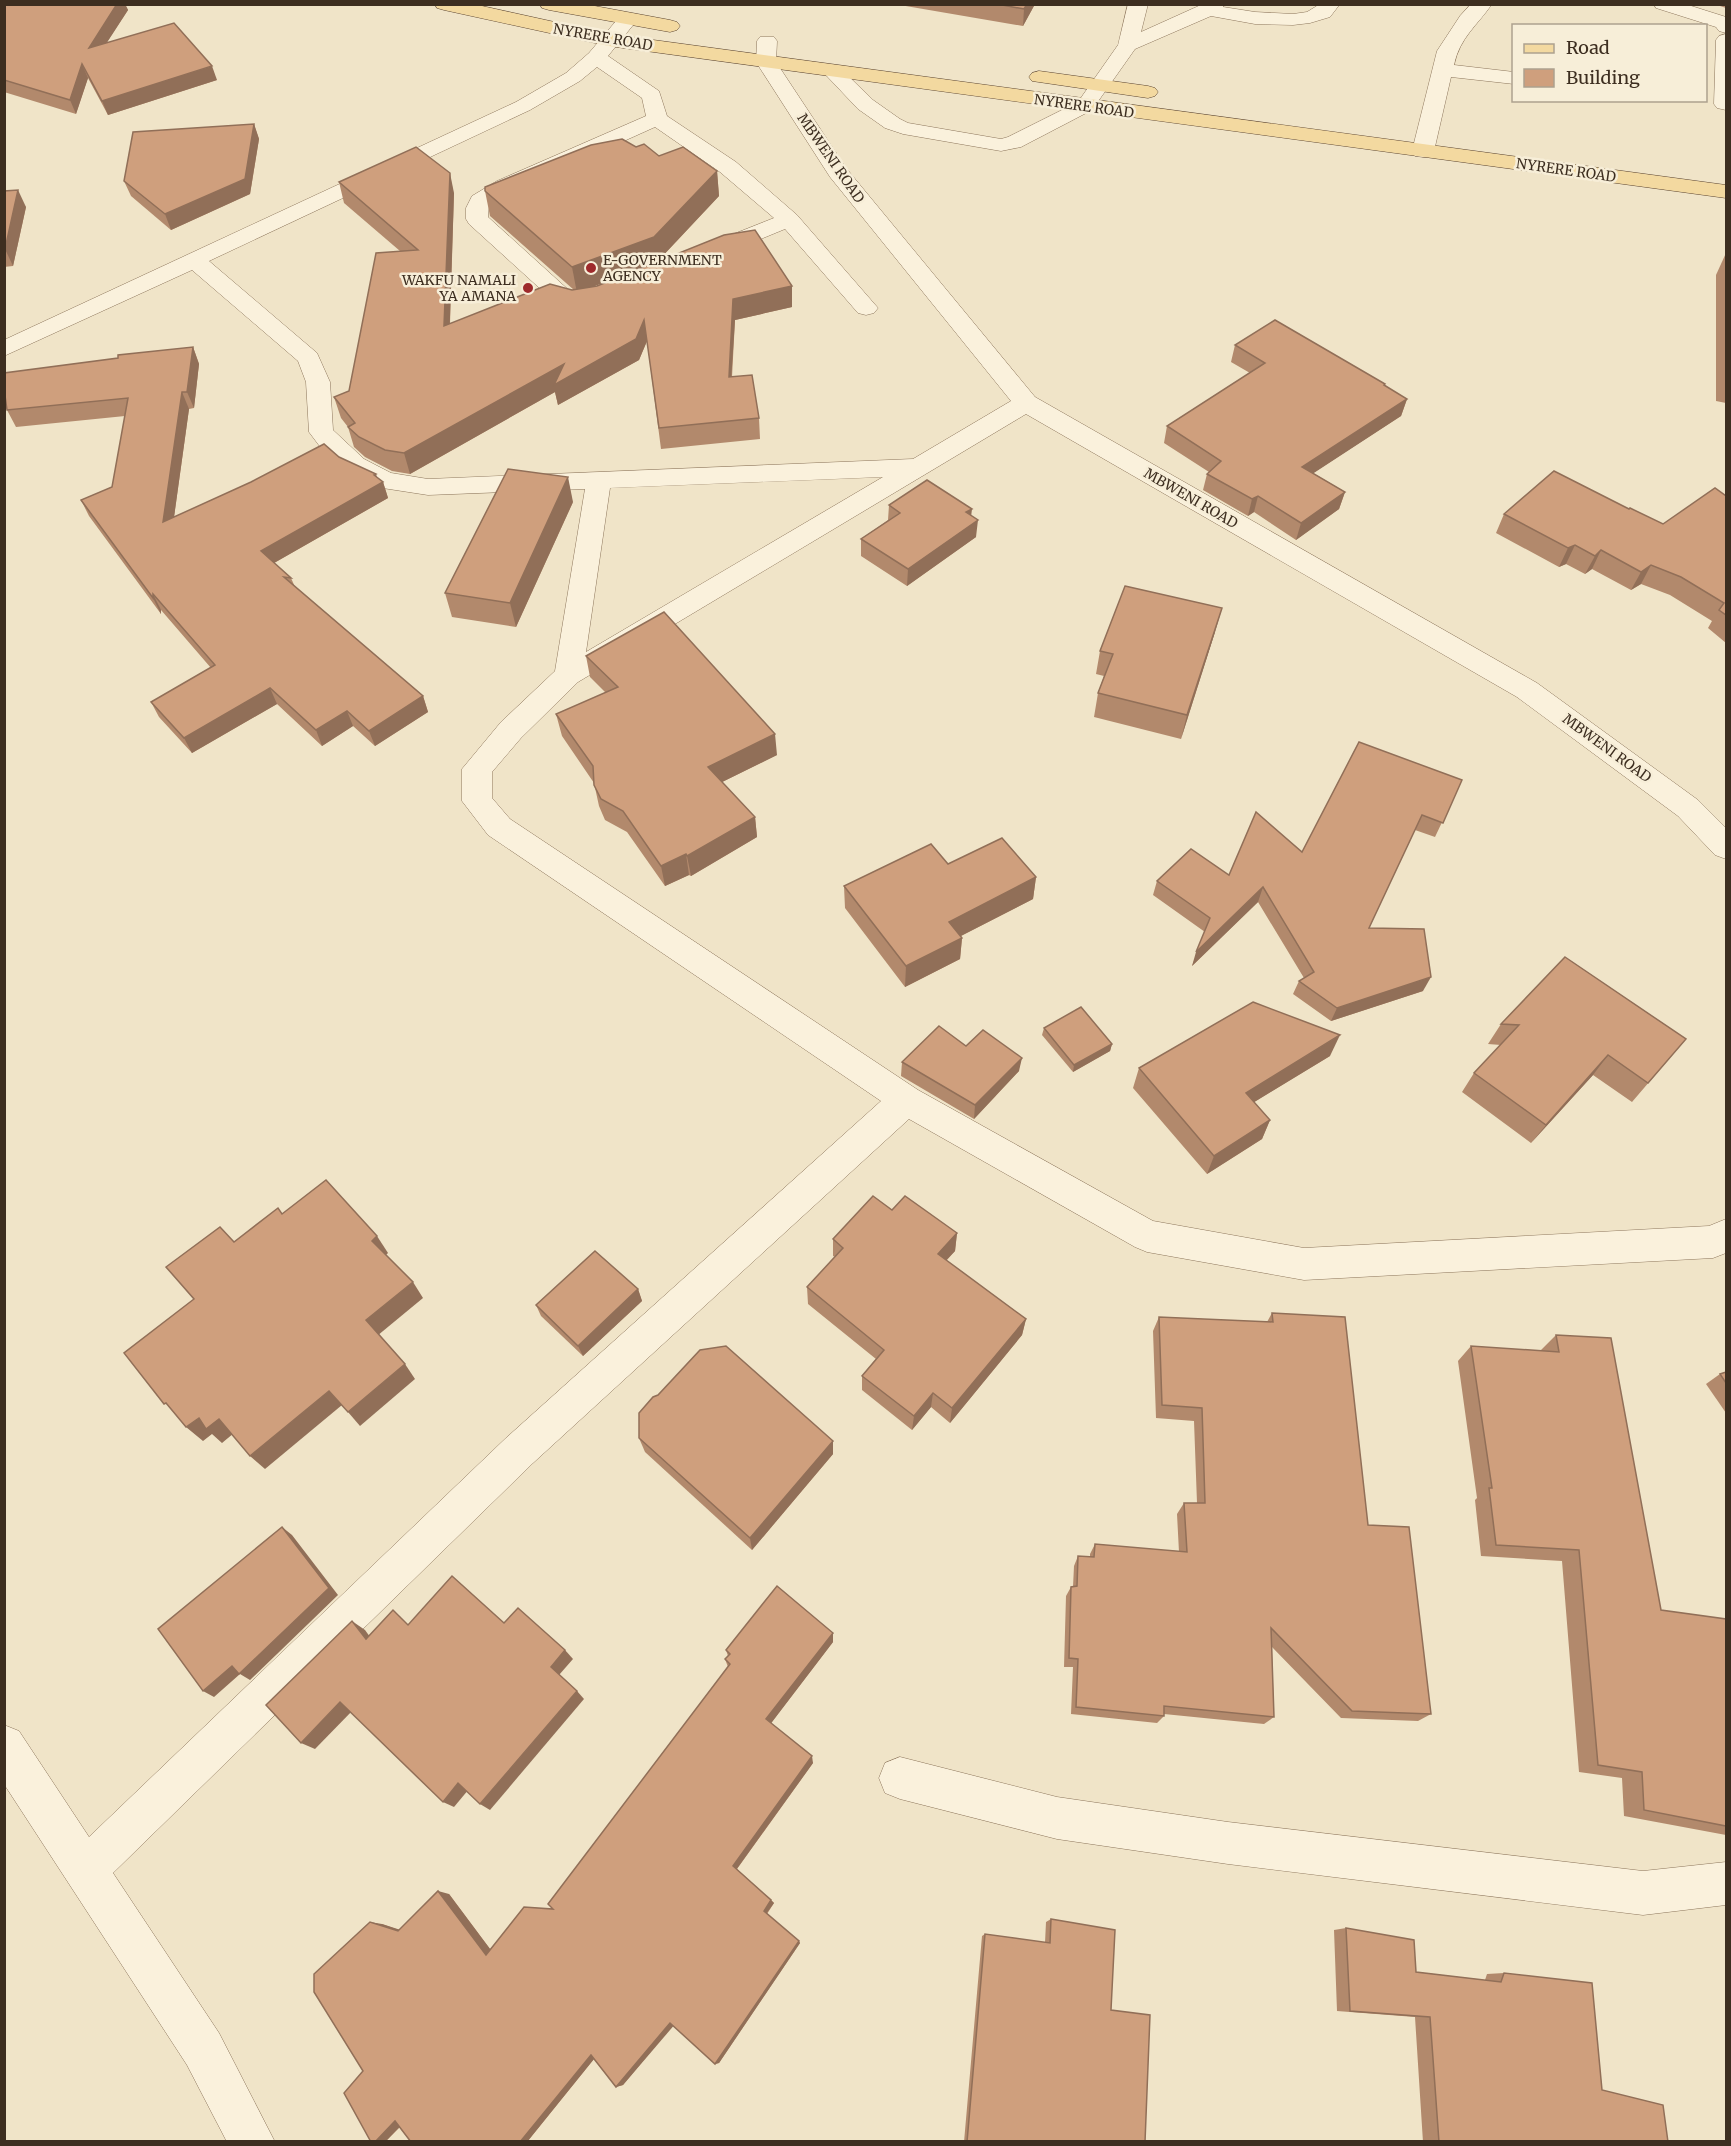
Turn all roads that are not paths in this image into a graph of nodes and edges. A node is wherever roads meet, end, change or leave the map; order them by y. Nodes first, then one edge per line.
1 (444, 4) edge
2 (549, 4) edge
3 (1137, 4) edge
4 (1331, 4) edge
5 (1483, 4) edge
6 (1663, 4) edge
7 (1212, 7) edge
8 (628, 19) junction
9 (1726, 27) edge
10 (686, 28) dead end
11 (744, 37) dead end
12 (1726, 40) edge
13 (791, 44) dead end
14 (1128, 45) junction
15 (603, 49) junction
16 (767, 52) junction
17 (1443, 70) junction
18 (833, 72) junction
19 (1016, 74) dead end
20 (1512, 78) edge
21 (1099, 85) junction
22 (1169, 95) dead end
23 (1719, 103) edge
24 (1085, 106) junction
25 (657, 119) junction
26 (1405, 128) dead end
27 (1451, 135) dead end
28 (1426, 141) junction
29 (1531, 146) dead end
30 (1726, 172) edge
31 (1726, 192) edge
32 (789, 220) junction
33 (194, 260) junction
34 (690, 260) edge
35 (603, 295) edge
36 (866, 308) dead end
37 (4, 349) edge
38 (1026, 403) junction
39 (920, 466) junction
40 (599, 479) junction
41 (568, 675) junction
42 (1726, 847) edge
43 (906, 1100) junction
44 (1726, 1235) edge
45 (4, 1746) edge
46 (900, 1778) dead end
47 (86, 1869) junction
48 (1726, 1884) edge
49 (252, 2142) edge

1 - 15 main road, NYRERE ROAD
2 - 8 main road, NYRERE ROAD
3 - 14 street
4 - 7 street
5 - 17 street
6 - 9 street
7 - 14 street
8 - 10 main road, NYRERE ROAD
8 - 15 street
11 - 16 main road, NYRERE ROAD
12 - 23 street
13 - 16 main road, NYRERE ROAD
14 - 21 street
15 - 16 main road, NYRERE ROAD
15 - 25 street
15 - 33 street
16 - 18 main road, NYRERE ROAD
16 - 38 street, MBWENI ROAD
17 - 20 street
17 - 28 street
18 - 24 main road, NYRERE ROAD
18 - 24 street
19 - 21 main road, NYRERE ROAD
21 - 22 main road, NYRERE ROAD
21 - 24 street
24 - 28 main road, NYRERE ROAD
25 - 32 street
25 - 35 street
26 - 28 main road, NYRERE ROAD
27 - 28 main road, NYRERE ROAD
28 - 31 main road, NYRERE ROAD
29 - 30 main road, NYRERE ROAD
32 - 34 street
32 - 36 street
33 - 37 street
33 - 40 street
38 - 39 street
38 - 42 street, MBWENI ROAD
39 - 40 street
39 - 41 street
40 - 41 street
41 - 43 street
43 - 44 street
43 - 47 street
45 - 47 street
46 - 48 street
47 - 49 street

